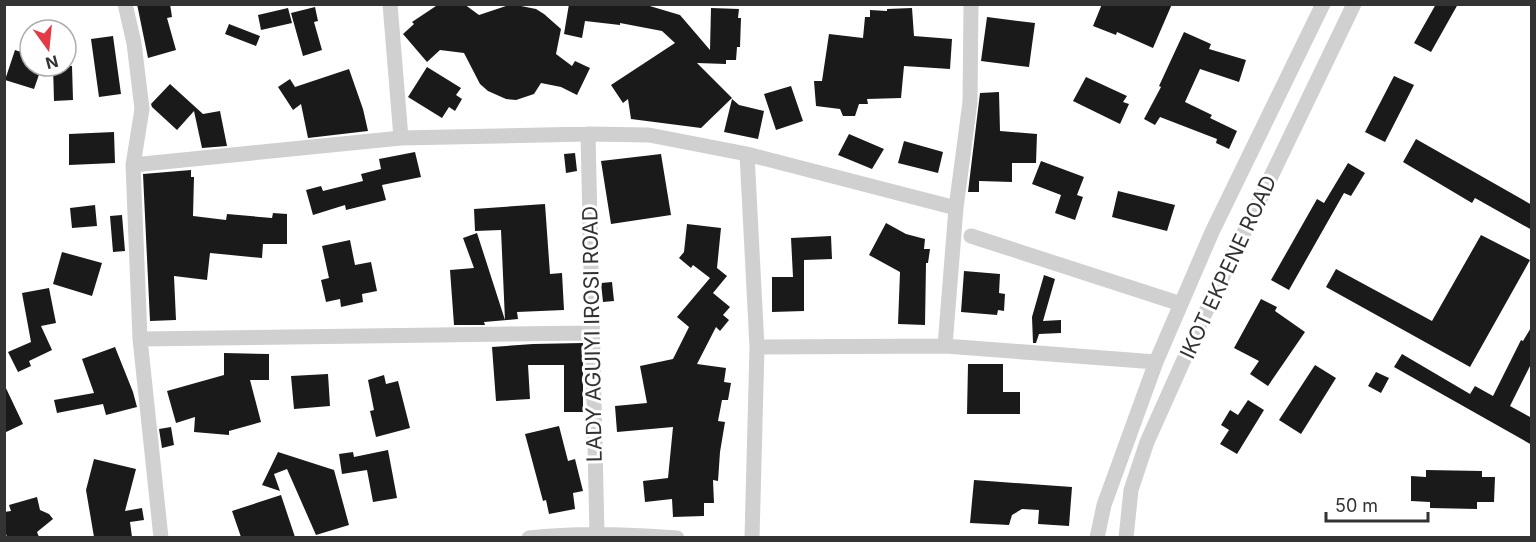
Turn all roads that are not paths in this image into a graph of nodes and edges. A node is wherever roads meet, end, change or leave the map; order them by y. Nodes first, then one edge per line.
1 (125, 4) edge
2 (390, 4) edge
3 (971, 4) edge
4 (1323, 4) edge
5 (1354, 4) edge
6 (588, 134) junction
7 (401, 138) junction
8 (747, 154) junction
9 (133, 165) junction
10 (956, 208) junction
11 (971, 236) dead end
12 (1181, 304) junction
13 (592, 333) junction
14 (140, 339) junction
15 (757, 346) junction
16 (945, 346) junction
17 (1156, 362) junction
18 (597, 534) junction
19 (161, 537) edge
20 (529, 537) edge
21 (677, 537) edge
22 (752, 537) edge
23 (1097, 537) edge
24 (1126, 537) edge

1 - 9 street
2 - 7 street
3 - 10 street
4 - 12 street
5 - 24 street, IKOT EKPENE ROAD
6 - 7 street
6 - 8 street
6 - 13 street, LADY AGUIYI IROSI ROAD
7 - 9 street
8 - 10 street
8 - 15 street
9 - 14 street
10 - 16 street
11 - 12 street
12 - 17 street
13 - 14 street
13 - 18 street, LADY AGUIYI IROSI ROAD
14 - 19 street
15 - 16 street
15 - 22 street
16 - 17 street
17 - 23 street
18 - 20 street
18 - 21 street

